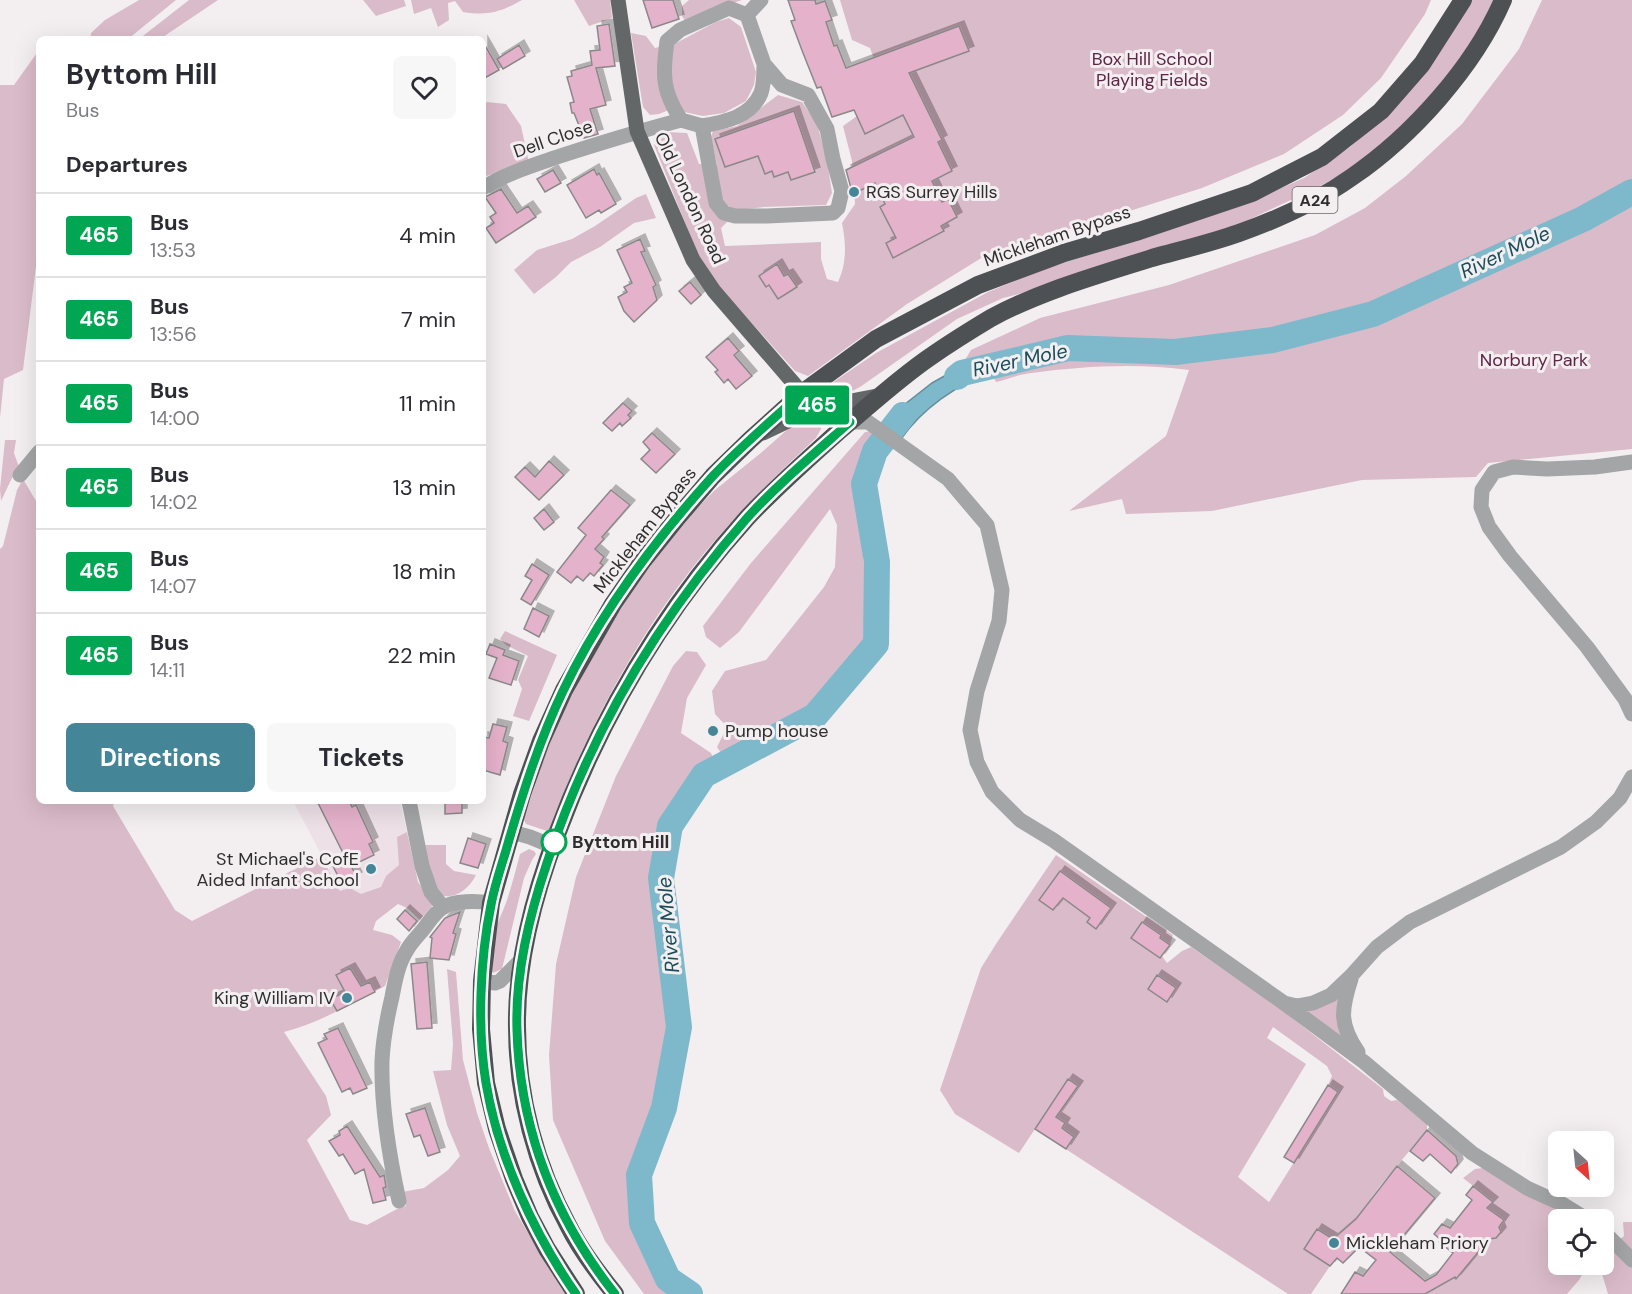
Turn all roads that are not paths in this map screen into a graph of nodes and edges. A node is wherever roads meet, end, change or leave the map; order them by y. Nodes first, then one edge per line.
1 (618, 0) edge
2 (761, 0) edge
3 (1463, 0) edge
4 (1503, 0) edge
5 (747, 15) junction
6 (764, 64) junction
7 (681, 120) junction
8 (702, 126) junction
9 (637, 131) junction
10 (486, 186) edge
11 (802, 393) junction
12 (882, 395) junction
13 (820, 407) junction
14 (859, 422) junction
15 (750, 440) junction
16 (36, 456) edge
17 (1632, 462) edge
18 (20, 475) dead end
19 (1632, 714) edge
20 (1632, 777) edge
21 (410, 804) edge
22 (512, 832) junction
23 (552, 846) junction
24 (491, 903) junction
25 (444, 907) junction
26 (523, 958) junction
27 (1352, 976) junction
28 (482, 981) junction
29 (1284, 1003) junction
30 (1364, 1062) junction
31 (399, 1201) dead end
32 (1570, 1209) edge
33 (1614, 1242) edge
34 (1632, 1260) edge
35 (576, 1294) edge
36 (615, 1294) edge

1 - 9 main road, Old London Road
2 - 5 street
3 - 11 highway, Mickleham Bypass / A24
4 - 12 highway, A24
5 - 6 street
5 - 7 street
6 - 8 street
6 - 8 street
7 - 8 street
7 - 9 street, Dell Close
9 - 10 street, Dell Close
9 - 11 main road, Old London Road
11 - 13 main road, Old London Road
11 - 15 highway, Mickleham Bypass / A24
12 - 13 main road
12 - 14 highway, A24
13 - 14 main road, Old London Road
13 - 15 main road
14 - 23 highway, A24
14 - 29 street
15 - 22 highway, Mickleham Bypass / A24
16 - 18 street
17 - 19 street
20 - 27 street
21 - 25 street
22 - 23 street
22 - 24 highway, Mickleham Bypass / A24
23 - 26 highway, A24
24 - 25 street
24 - 28 highway, Mickleham Bypass / A24
25 - 31 street
26 - 28 street
26 - 36 highway, A24
27 - 29 street
27 - 30 street
28 - 35 highway, Mickleham Bypass / A24
29 - 30 street
30 - 32 street
33 - 34 street

